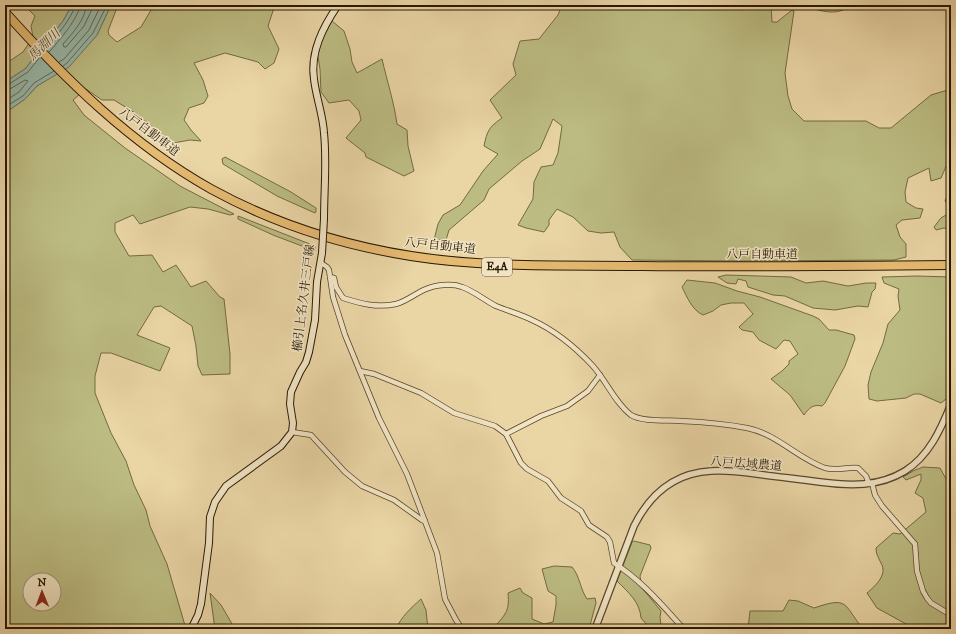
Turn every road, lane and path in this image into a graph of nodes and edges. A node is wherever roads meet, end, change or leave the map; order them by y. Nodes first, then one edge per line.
1 (338, 5) edge
2 (5, 12) edge
3 (5, 18) edge
4 (87, 99) junction
5 (321, 263) junction
6 (951, 265) edge
7 (951, 270) edge
8 (330, 277) junction
9 (360, 371) junction
10 (600, 375) junction
11 (951, 404) edge
12 (292, 432) junction
13 (506, 434) junction
14 (871, 484) junction
15 (425, 521) junction
16 (618, 566) junction
17 (951, 615) edge
18 (683, 628) dead end
19 (191, 629) edge
20 (462, 629) edge
21 (594, 629) edge

1 - 5 main road, 櫛引上名久井三戸線, bridge
2 - 4 highway, 八戸自動車道 / E4A
3 - 4 highway, 八戸自動車道 / E4A
4 - 6 highway, 八戸自動車道 / E4A
4 - 7 highway, 八戸自動車道 / E4A
5 - 8 street
5 - 12 main road, 櫛引上名久井三戸線
8 - 9 street
8 - 10 street
9 - 13 street
9 - 15 street
10 - 13 street
10 - 14 street
11 - 14 street, 八戸広域農道
12 - 15 street
12 - 19 main road
13 - 16 street
14 - 16 street, 八戸広域農道
14 - 17 street
15 - 20 street
16 - 18 street
16 - 21 street, 八戸広域農道

